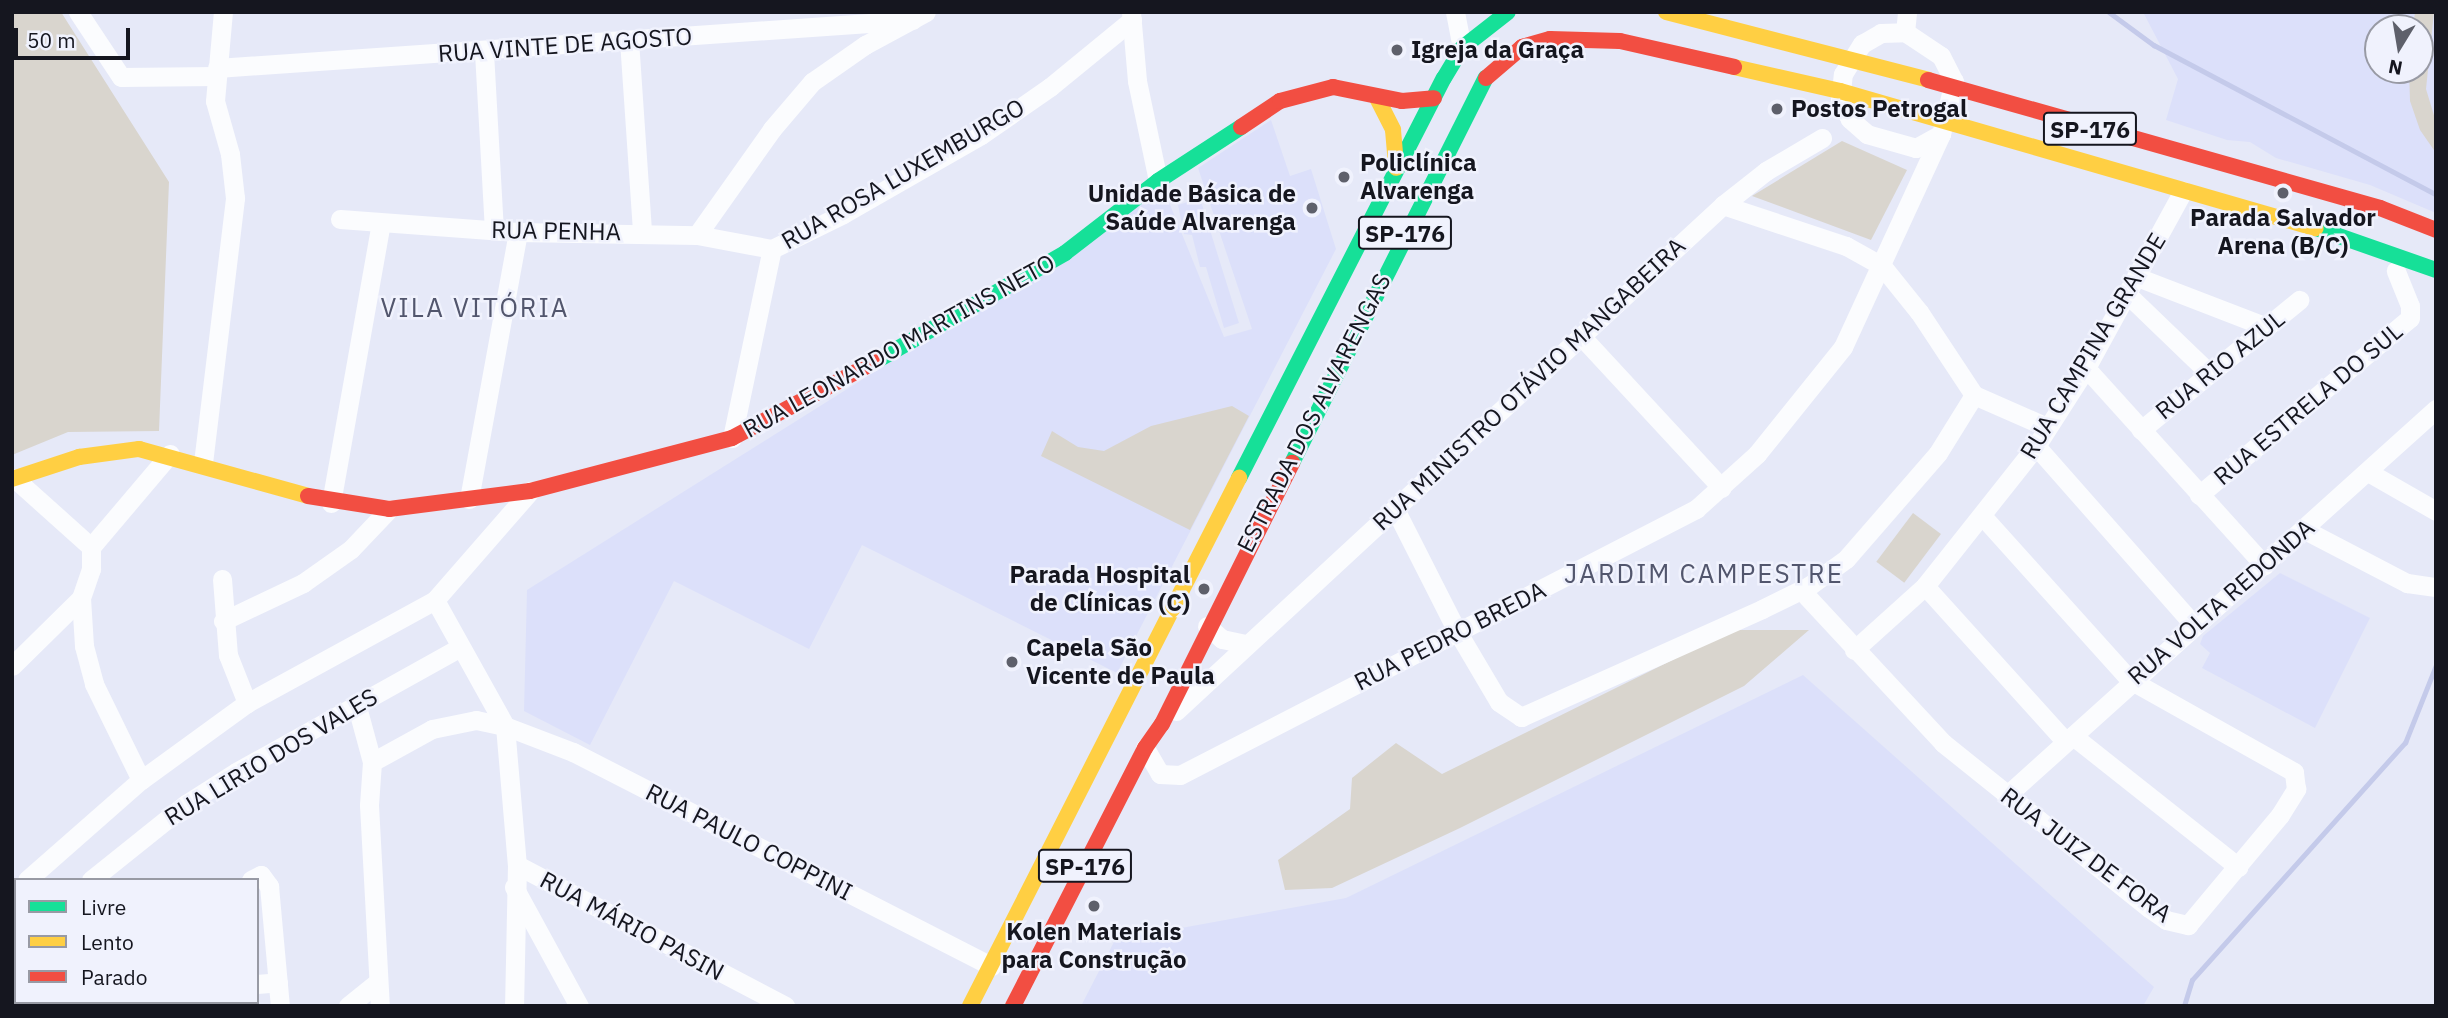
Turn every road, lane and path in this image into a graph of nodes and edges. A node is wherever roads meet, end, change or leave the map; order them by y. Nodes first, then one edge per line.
1 (100, 12) edge
2 (223, 12) edge
3 (1455, 12) edge
4 (1508, 12) edge
5 (1666, 12) edge
6 (78, 13) edge
7 (919, 16) edge
8 (1131, 16) edge
9 (1906, 22) edge
10 (629, 40) junction
11 (1462, 48) junction
12 (484, 52) junction
13 (1851, 57) junction
14 (216, 72) junction
15 (1954, 87) junction
16 (1840, 91) junction
17 (1376, 96) junction
18 (1434, 98) junction
19 (1943, 128) junction
20 (1822, 138) dead end
21 (1907, 148) junction
22 (2226, 166) junction
23 (1396, 168) junction
24 (1923, 171) junction
25 (1158, 181) junction
26 (2183, 191) junction
27 (1723, 205) junction
28 (340, 219) dead end
29 (381, 223) junction
30 (494, 230) junction
31 (2436, 230) edge
32 (518, 232) junction
33 (642, 232) junction
34 (697, 235) junction
35 (772, 249) junction
36 (1882, 266) junction
37 (2396, 271) dead end
38 (2436, 271) edge
39 (2132, 286) junction
40 (2299, 300) dead end
41 (2264, 326) junction
42 (1581, 336) junction
43 (2086, 369) junction
44 (2208, 372) junction
45 (1974, 395) junction
46 (2435, 410) edge
47 (2047, 427) junction
48 (2141, 430) junction
49 (732, 438) junction
50 (2036, 446) junction
51 (170, 454) junction
52 (203, 463) junction
53 (2368, 472) junction
54 (13, 479) edge
55 (1722, 488) junction
56 (530, 491) junction
57 (2199, 495) junction
58 (469, 499) junction
59 (331, 503) junction
60 (389, 509) junction
61 (1395, 509) junction
62 (2436, 511) edge
63 (1984, 518) junction
64 (2305, 530) junction
65 (91, 547) junction
66 (2264, 565) junction
67 (222, 579) dead end
68 (1925, 586) junction
69 (2436, 587) edge
70 (1801, 590) junction
71 (81, 598) junction
72 (435, 600) junction
73 (223, 621) junction
74 (2193, 624) junction
75 (1207, 626) junction
76 (1457, 631) junction
77 (1245, 643) junction
78 (461, 647) junction
79 (1854, 650) junction
80 (12, 666) edge
81 (2130, 680) junction
82 (247, 703) junction
83 (356, 703) junction
84 (1162, 724) junction
85 (505, 726) junction
86 (2070, 739) junction
87 (1145, 748) junction
88 (372, 762) junction
89 (141, 780) junction
90 (2006, 796) junction
91 (516, 865) junction
92 (2238, 867) junction
93 (29, 878) edge
94 (94, 878) edge
95 (259, 878) edge
96 (514, 887) junction
97 (990, 966) junction
98 (278, 982) junction
99 (378, 982) junction
100 (259, 984) edge
101 (1024, 984) junction
102 (280, 1006) edge
103 (348, 1006) edge
104 (380, 1006) edge
105 (514, 1006) edge
106 (579, 1006) edge
107 (785, 1006) edge
108 (970, 1006) edge
109 (1013, 1006) edge

1 - 6 street
2 - 14 street
3 - 11 street
4 - 11 main road, ESTRADA DOS ALVARENGAS / SP-176
5 - 13 main road, SP-176
6 - 14 street, RUA VINTE DE AGOSTO
7 - 10 street, RUA VINTE DE AGOSTO
7 - 34 street
8 - 25 street
8 - 35 street, RUA ROSA LUXEMBURGO
9 - 13 street
9 - 15 street
10 - 12 street, RUA VINTE DE AGOSTO
10 - 33 street
11 - 18 main road, ESTRADA DOS ALVARENGAS / SP-176
12 - 14 street, RUA VINTE DE AGOSTO
12 - 30 street
13 - 15 main road, SP-176
13 - 16 street
14 - 52 street
15 - 19 street
15 - 22 main road, SP-176
16 - 19 main road, ESTRADA DOS ALVARENGAS / SP-176
16 - 21 street
16 - 75 main road, ESTRADA DOS ALVARENGAS / SP-176
17 - 18 main road, RUA LEONARDO MARTINS NETO
17 - 23 main road
17 - 25 main road, RUA LEONARDO MARTINS NETO
18 - 23 main road, ESTRADA DOS ALVARENGAS / SP-176
19 - 21 street
19 - 24 street, RUA PEDRO BREDA
19 - 26 main road, ESTRADA DOS ALVARENGAS / SP-176
20 - 27 street, RUA MINISTRO OTÁVIO MANGABEIRA
21 - 24 street
22 - 26 main road
22 - 31 main road, SP-176
23 - 97 main road, ESTRADA DOS ALVARENGAS / SP-176
24 - 36 street, RUA PEDRO BREDA
25 - 49 main road, RUA LEONARDO MARTINS NETO
26 - 38 main road, ESTRADA DOS ALVARENGAS / SP-176
26 - 39 street, RUA CAMPINA GRANDE
27 - 36 street
27 - 42 street, RUA MINISTRO OTÁVIO MANGABEIRA
28 - 29 street, RUA PENHA
29 - 30 street, RUA PENHA
29 - 59 street
30 - 32 street, RUA PENHA
32 - 33 street, RUA PENHA
32 - 58 street
33 - 34 street, RUA PENHA
34 - 35 street, RUA PENHA
35 - 49 street
36 - 45 street
36 - 55 street, RUA PEDRO BREDA
37 - 57 street, RUA ESTRELA DO SUL
39 - 41 street
39 - 43 street, RUA CAMPINA GRANDE
39 - 44 street
40 - 41 street, RUA RIO AZUL
41 - 44 street, RUA RIO AZUL
42 - 55 street
42 - 61 street, RUA MINISTRO OTÁVIO MANGABEIRA
43 - 47 street, RUA CAMPINA GRANDE
43 - 48 street
44 - 48 street, RUA RIO AZUL
45 - 47 street
45 - 70 street
46 - 53 street, RUA VOLTA REDONDA
47 - 50 street, RUA CAMPINA GRANDE
48 - 57 street
49 - 56 main road, RUA LEONARDO MARTINS NETO
50 - 63 street, RUA CAMPINA GRANDE
50 - 74 street
51 - 52 main road, RUA LEONARDO MARTINS NETO
51 - 54 main road, RUA LEONARDO MARTINS NETO
51 - 65 street
52 - 59 main road, RUA LEONARDO MARTINS NETO
53 - 62 street
53 - 64 street, RUA VOLTA REDONDA
54 - 65 street
55 - 76 street, RUA PEDRO BREDA
56 - 58 main road, RUA LEONARDO MARTINS NETO
56 - 72 street
57 - 66 street
58 - 60 main road, RUA LEONARDO MARTINS NETO
59 - 60 main road, RUA LEONARDO MARTINS NETO
60 - 73 street
61 - 76 street
61 - 77 street, RUA MINISTRO OTÁVIO MANGABEIRA
63 - 68 street, RUA CAMPINA GRANDE
63 - 81 street
64 - 66 street, RUA VOLTA REDONDA
64 - 69 street
65 - 71 street
66 - 74 street, RUA VOLTA REDONDA
67 - 73 street
68 - 79 street, RUA CAMPINA GRANDE
68 - 86 street
70 - 76 street
70 - 79 street, RUA JUIZ DE FORA
71 - 80 street
71 - 89 street
72 - 78 street
72 - 82 street
73 - 82 street
74 - 81 street, RUA VOLTA REDONDA
75 - 77 street
75 - 84 main road, ESTRADA DOS ALVARENGAS / SP-176
76 - 87 street, RUA PEDRO BREDA
77 - 84 street, RUA MINISTRO OTÁVIO MANGABEIRA
78 - 83 street, RUA LIRIO DOS VALES
78 - 85 street
79 - 90 street, RUA JUIZ DE FORA
81 - 86 street, RUA VOLTA REDONDA
81 - 92 street, RUA JUIZ DE FORA
82 - 89 street
83 - 88 street
83 - 94 street, RUA LIRIO DOS VALES
84 - 87 main road, ESTRADA DOS ALVARENGAS / SP-176
85 - 88 street, RUA PAULO COPPINI
85 - 91 street
85 - 97 street, RUA PAULO COPPINI
86 - 90 street, RUA VOLTA REDONDA
86 - 92 street
87 - 101 main road, ESTRADA DOS ALVARENGAS / SP-176
88 - 99 street
89 - 93 street
90 - 92 street, RUA JUIZ DE FORA
91 - 96 street
91 - 107 street, RUA MÁRIO PASIN
95 - 98 street
96 - 105 street
96 - 106 street
97 - 101 main road
97 - 108 main road, ESTRADA DOS ALVARENGAS / SP-176
98 - 100 street
98 - 102 street
99 - 103 street
99 - 104 street
101 - 109 main road, ESTRADA DOS ALVARENGAS / SP-176

